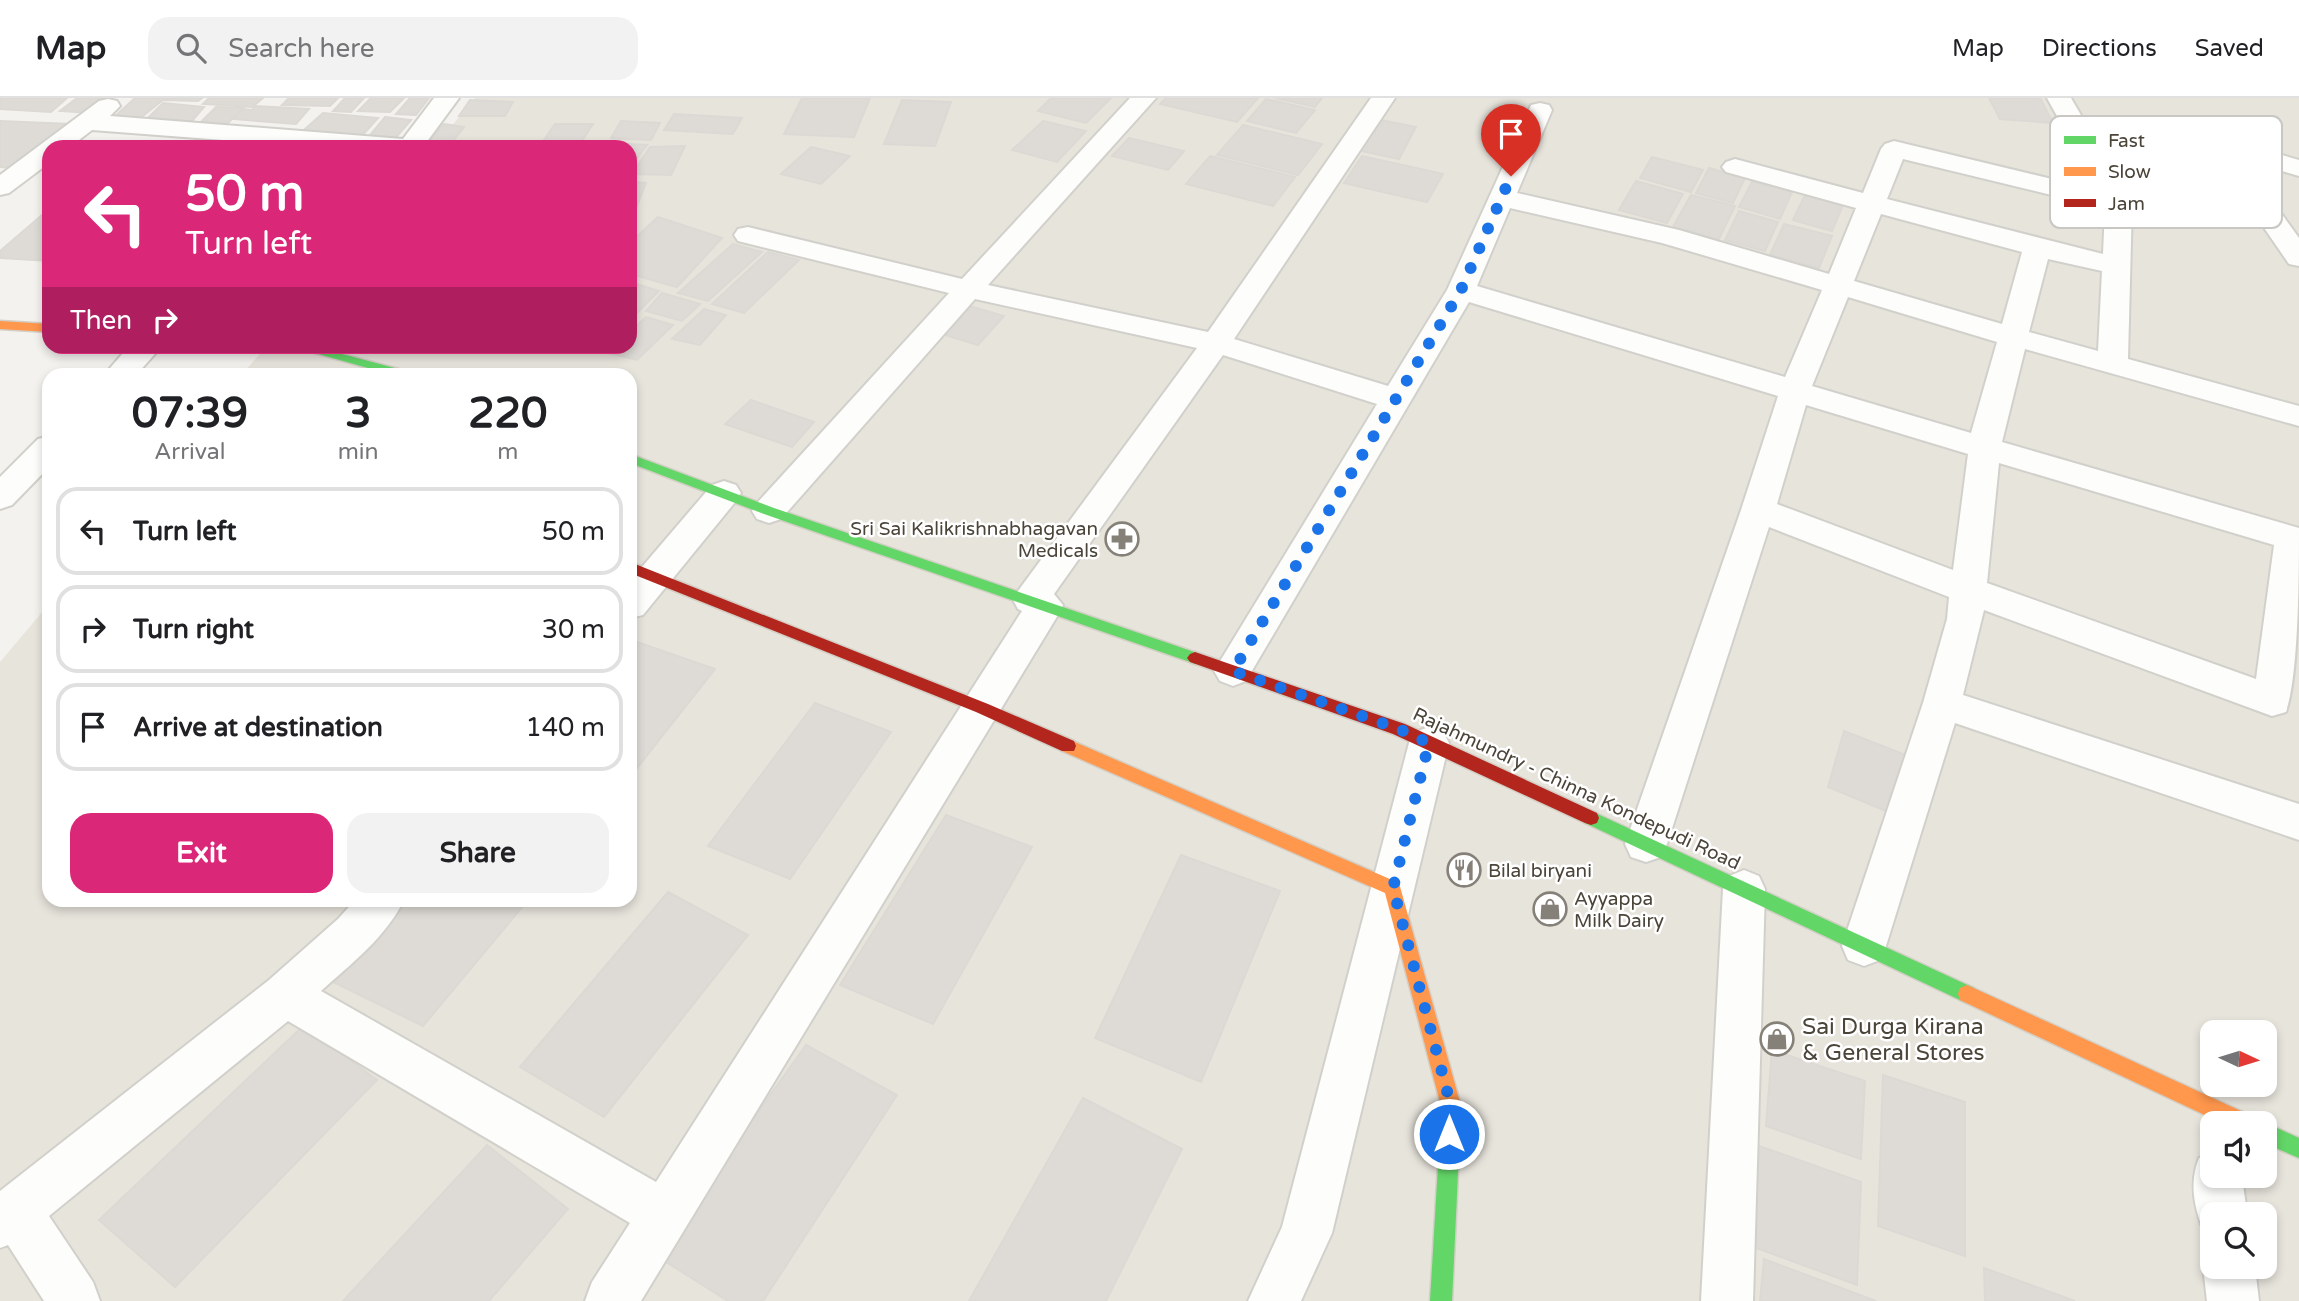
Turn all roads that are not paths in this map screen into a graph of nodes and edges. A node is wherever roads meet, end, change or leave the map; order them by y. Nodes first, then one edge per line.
1 (118, 98) edge
2 (447, 98) edge
3 (1144, 98) edge
4 (1383, 98) edge
5 (2059, 98) edge
6 (1540, 110) dead end
7 (2069, 116) edge
8 (88, 122) junction
9 (64, 140) edge
10 (320, 140) edge
11 (415, 140) edge
12 (42, 156) edge
13 (2282, 163) edge
14 (1735, 167) dead end
15 (2299, 168) edge
16 (2050, 186) edge
17 (0, 187) edge
18 (1502, 198) junction
19 (1872, 202) junction
20 (2118, 228) edge
21 (2278, 228) edge
22 (748, 235) dead end
23 (2037, 248) junction
24 (2299, 258) edge
25 (2117, 266) junction
26 (1839, 286) junction
27 (968, 289) junction
28 (1461, 290) junction
29 (0, 325) edge
30 (42, 328) edge
31 (2014, 337) junction
32 (1216, 343) junction
33 (139, 354) edge
34 (326, 354) edge
35 (2113, 365) junction
36 (126, 368) edge
37 (379, 368) edge
38 (1795, 390) junction
39 (1395, 399) junction
40 (2299, 416) edge
41 (1985, 448) junction
42 (42, 454) edge
43 (637, 461) edge
44 (724, 493) junction
45 (0, 497) edge
46 (1758, 510) junction
47 (769, 511) junction
48 (2295, 539) edge
49 (642, 572) edge
50 (1970, 591) junction
51 (1038, 603) junction
52 (1233, 671) junction
53 (1942, 703) junction
54 (982, 708) junction
55 (1429, 743) junction
56 (2299, 822) edge
57 (1646, 844) junction
58 (1393, 888) junction
59 (1744, 889) junction
60 (376, 907) edge
61 (1864, 946) junction
62 (285, 996) junction
63 (2200, 1112) edge
64 (2277, 1138) edge
65 (2299, 1147) edge
66 (666, 1216) junction
67 (8, 1217) edge
68 (2230, 1279) edge
69 (617, 1299) edge
70 (74, 1301) edge
71 (1273, 1301) edge
72 (1441, 1301) edge
73 (1727, 1301) edge
74 (2233, 1301) edge

1 - 8 street
2 - 11 street
3 - 27 street
4 - 32 street
5 - 7 street
6 - 18 street
8 - 9 street
8 - 10 street
12 - 17 street
13 - 15 street
14 - 19 street
16 - 19 street
18 - 26 street
18 - 28 street
19 - 23 street
19 - 26 street
20 - 25 street
21 - 24 street
22 - 27 street
23 - 25 street
23 - 31 street
25 - 35 street
26 - 31 street
26 - 38 street
27 - 32 street
27 - 47 street
28 - 38 street
28 - 39 street
29 - 30 main road
31 - 35 street
31 - 41 street
32 - 39 street
32 - 51 street
33 - 36 street
34 - 37 main road
35 - 40 street
38 - 41 street
38 - 46 street
39 - 52 street
41 - 48 street
41 - 50 street
42 - 45 street
43 - 44 main road, Rajahmundry - Chinna Kondepudi Road
44 - 47 main road, Rajahmundry - Chinna Kondepudi Road
44 - 49 street
46 - 50 street
46 - 57 street
47 - 51 main road, Rajahmundry - Chinna Kondepudi Road
48 - 50 street
49 - 54 main road
50 - 53 street
51 - 52 main road, Rajahmundry - Chinna Kondepudi Road
51 - 54 street
52 - 55 main road, Rajahmundry - Chinna Kondepudi Road
53 - 56 street
53 - 61 street
54 - 58 main road
54 - 66 street
55 - 57 main road, Rajahmundry - Chinna Kondepudi Road
55 - 58 street
57 - 59 main road, Rajahmundry - Chinna Kondepudi Road
58 - 71 street
58 - 72 main road
59 - 61 main road, Rajahmundry - Chinna Kondepudi Road
59 - 73 street
60 - 62 street
61 - 63 main road, Rajahmundry - Chinna Kondepudi Road
62 - 66 street
62 - 67 street
64 - 65 main road
66 - 69 street
67 - 70 street
68 - 74 street

